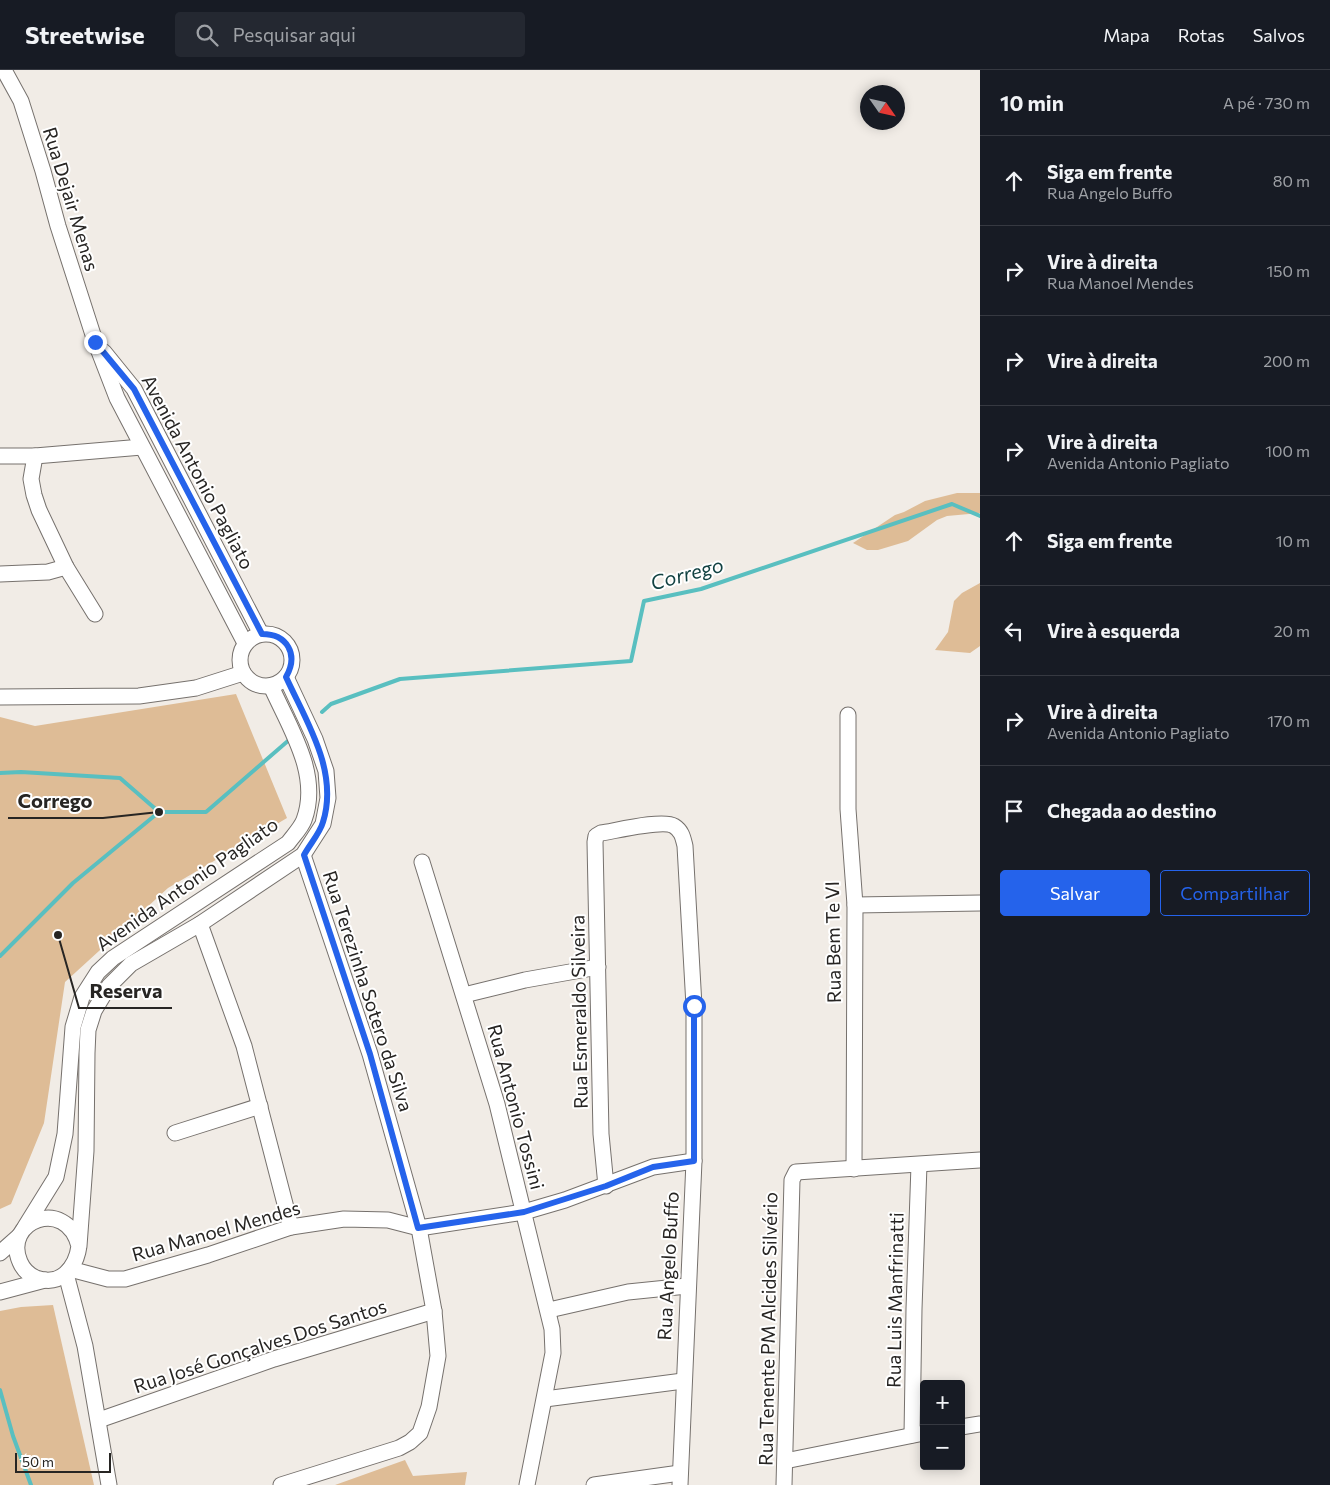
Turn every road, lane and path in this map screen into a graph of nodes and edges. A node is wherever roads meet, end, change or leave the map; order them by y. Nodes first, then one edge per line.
1 (4, 70) edge
2 (95, 342) junction
3 (142, 447) junction
4 (0, 456) edge
5 (35, 456) junction
6 (66, 567) junction
7 (0, 574) edge
8 (95, 614) dead end
9 (262, 634) junction
10 (245, 644) junction
11 (243, 673) junction
12 (286, 677) junction
13 (271, 686) junction
14 (0, 697) edge
15 (848, 715) dead end
16 (596, 836) joint
17 (304, 855) junction
18 (422, 862) dead end
19 (980, 903) edge
20 (855, 905) junction
21 (200, 924) junction
22 (598, 967) junction
23 (464, 995) junction
24 (260, 1106) junction
25 (175, 1133) dead end
26 (980, 1160) edge
27 (694, 1161) junction
28 (919, 1165) junction
29 (854, 1169) junction
30 (606, 1186) junction
31 (524, 1212) junction
32 (291, 1227) junction
33 (418, 1228) junction
34 (22, 1232) junction
35 (79, 1246) junction
36 (0, 1253) edge
37 (68, 1272) junction
38 (45, 1280) junction
39 (687, 1286) junction
40 (0, 1292) edge
41 (434, 1310) junction
42 (549, 1310) junction
43 (683, 1381) junction
44 (545, 1399) junction
45 (99, 1420) junction
46 (980, 1424) edge
47 (965, 1426) edge
48 (918, 1434) edge
49 (785, 1461) junction
50 (680, 1479) edge
51 (109, 1485) edge
52 (282, 1485) edge
53 (528, 1485) edge
54 (594, 1485) edge
55 (784, 1485) edge

1 - 2 street, Rua Dejair Menas
2 - 3 street, Avenida Antonio Pagliato
2 - 9 street, Avenida Antonio Pagliato
3 - 5 street
3 - 10 street, Avenida Antonio Pagliato
4 - 5 street
5 - 6 street
6 - 7 street
6 - 8 street
9 - 10 street
9 - 12 street
10 - 11 street
11 - 13 street
11 - 14 street
12 - 13 street
12 - 17 street, Avenida Antonio Pagliato
13 - 34 street, Avenida Antonio Pagliato
15 - 20 street, Rua Bem Te VI
16 - 22 street, Rua Esmeraldo Silveira
16 - 27 street, Rua Angelo Buffo
17 - 21 street, Avenida Antonio Pagliato
17 - 33 street, Rua Terezinha Sotero da Silva
18 - 23 street, Rua Antonio Tossini
19 - 20 street
20 - 29 street, Rua Bem Te VI
21 - 24 street
21 - 35 street, Avenida Antonio Pagliato
22 - 23 street
22 - 30 street, Rua Esmeraldo Silveira
23 - 31 street, Rua Antonio Tossini
24 - 25 street
24 - 32 street
26 - 28 street
27 - 30 street, Rua Manoel Mendes
27 - 39 street, Rua Angelo Buffo
28 - 29 street
28 - 48 street, Rua Luis Manfrinatti
29 - 49 street, Rua Tenente PM Alcides Silvério
30 - 31 street, Rua Manoel Mendes
31 - 33 street, Rua Manoel Mendes
31 - 42 street, Rua Antonio Tossini
32 - 33 street, Rua Manoel Mendes
32 - 37 street, Rua Manoel Mendes
33 - 41 street, Rua Terezinha Sotero da Silva
34 - 35 street
34 - 36 street, Avenida Antonio Pagliato
34 - 38 street
35 - 37 street
37 - 38 street
37 - 45 street
38 - 40 street
39 - 42 street
39 - 43 street, Rua Angelo Buffo
41 - 45 street, Rua José Gonçalves Dos Santos
41 - 52 street, Rua Terezinha Sotero da Silva
42 - 44 street, Rua Antonio Tossini
43 - 44 street
43 - 50 street, Rua Angelo Buffo
44 - 53 street, Rua Antonio Tossini
45 - 51 street
46 - 47 street
48 - 49 street
49 - 55 street, Rua Tenente PM Alcides Silvério
50 - 54 street

